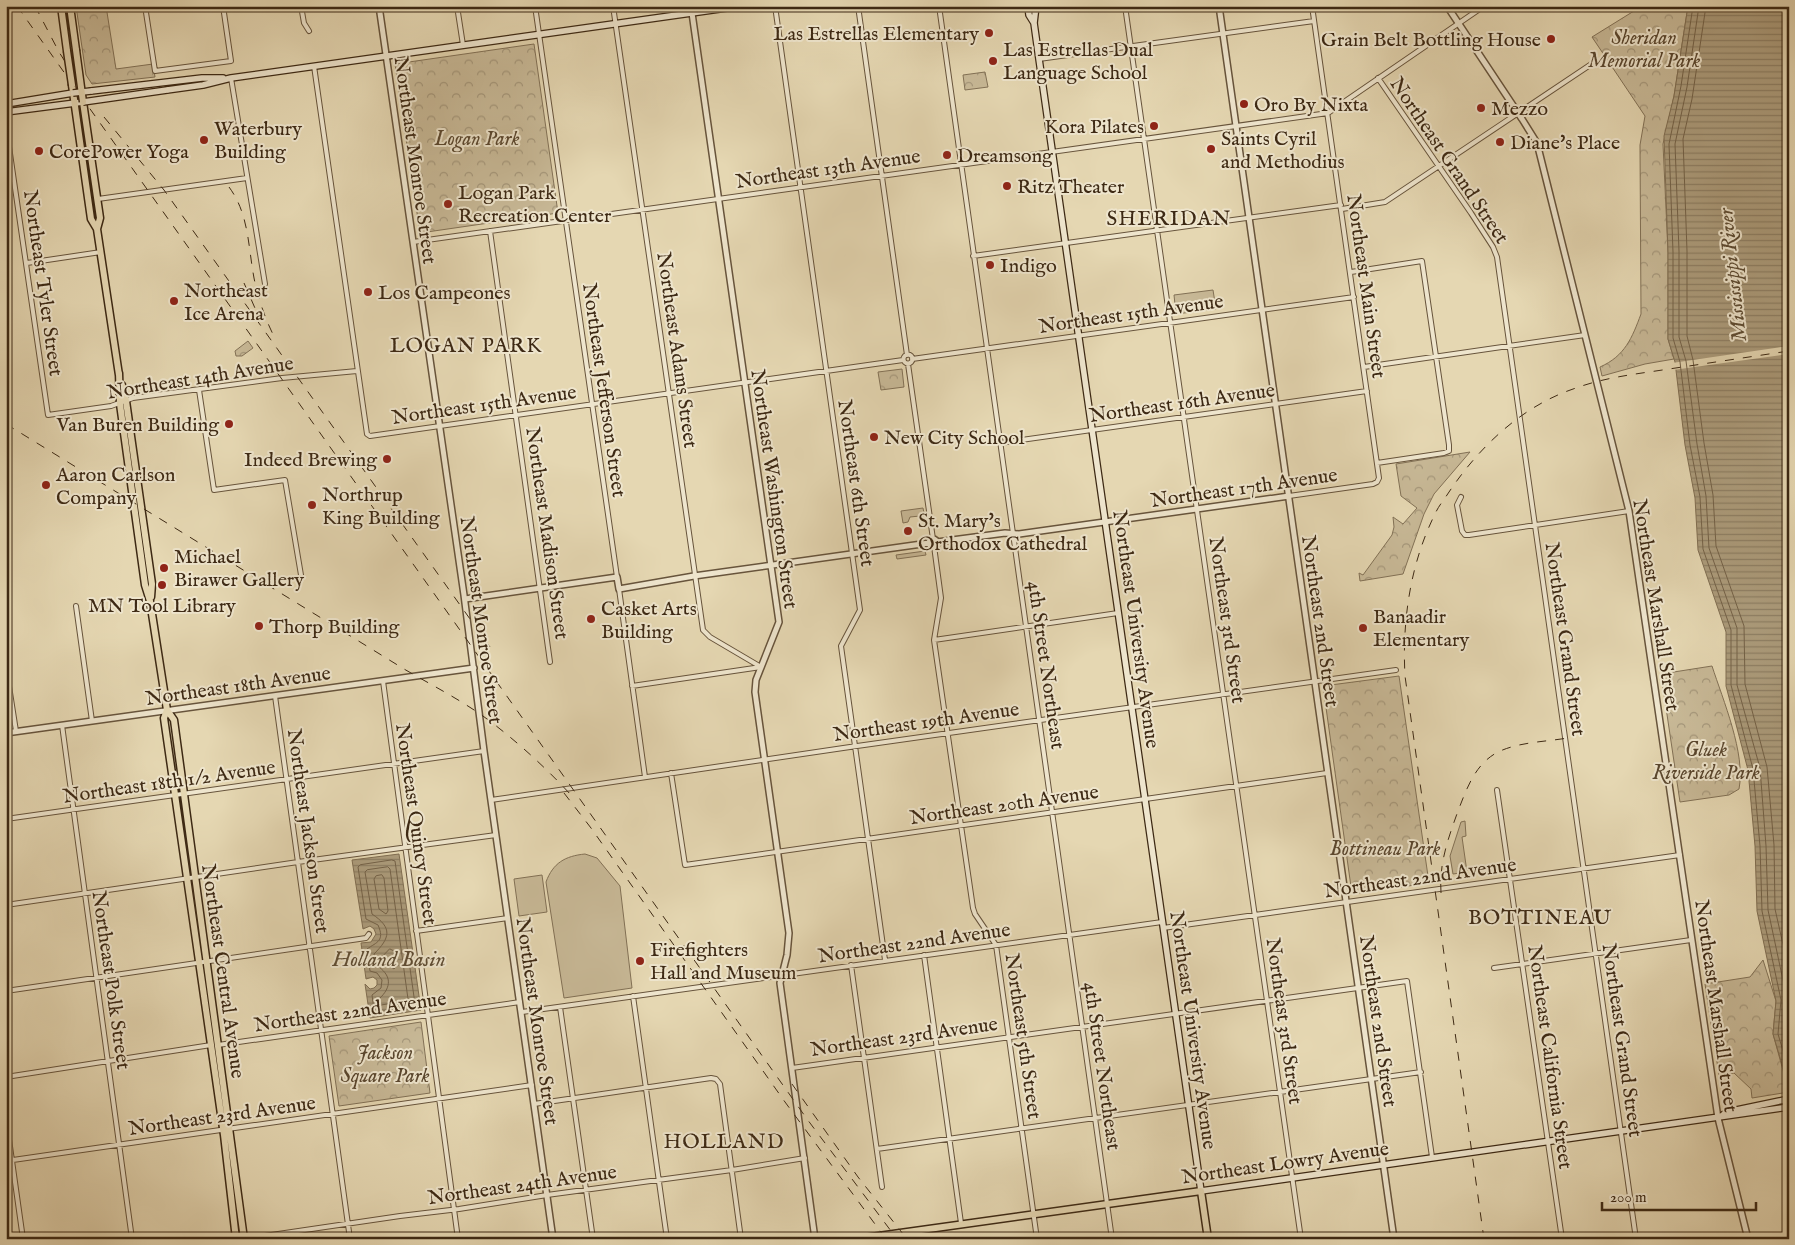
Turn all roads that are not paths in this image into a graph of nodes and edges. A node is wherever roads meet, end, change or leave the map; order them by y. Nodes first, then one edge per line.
1 (61, 6) edge
2 (70, 6) edge
3 (145, 6) edge
4 (223, 6) edge
5 (302, 6) edge
6 (379, 6) edge
7 (458, 6) edge
8 (535, 6) edge
9 (613, 6) edge
10 (741, 6) edge
11 (775, 6) edge
12 (858, 6) edge
13 (939, 6) edge
14 (1028, 6) edge
15 (1036, 6) edge
16 (1125, 6) edge
17 (1219, 6) edge
18 (1312, 6) edge
19 (1446, 6) edge
20 (1484, 6) edge
21 (692, 9) edge
22 (1314, 21) junction
23 (616, 23) junction
24 (1458, 23) junction
25 (1034, 24) junction
26 (309, 31) dead end
27 (539, 34) junction
28 (1223, 34) junction
29 (463, 45) junction
30 (1131, 46) junction
31 (386, 56) junction
32 (1039, 59) junction
33 (1593, 63) dead end
34 (314, 66) junction
35 (231, 78) junction
36 (1378, 78) junction
37 (82, 92) junction
38 (73, 93) junction
39 (83, 102) junction
40 (75, 103) junction
41 (6, 104) edge
42 (6, 112) edge
43 (1328, 113) junction
44 (1519, 114) junction
45 (6, 126) edge
46 (1236, 126) junction
47 (1144, 139) junction
48 (1052, 152) junction
49 (961, 165) junction
50 (1439, 168) junction
51 (882, 176) junction
52 (247, 178) junction
53 (800, 187) junction
54 (98, 199) junction
55 (719, 199) junction
56 (1341, 207) junction
57 (643, 210) junction
58 (1250, 218) junction
59 (566, 220) junction
60 (97, 229) junction
61 (1158, 230) junction
62 (490, 231) junction
63 (413, 242) junction
64 (1065, 244) junction
65 (101, 252) junction
66 (974, 256) junction
67 (27, 263) junction
68 (1351, 272) junction
69 (265, 284) dead end
70 (1354, 298) junction
71 (1262, 310) junction
72 (1170, 322) junction
73 (1585, 335) junction
74 (1078, 336) junction
75 (1509, 346) junction
76 (987, 348) junction
77 (907, 355) junction
78 (1437, 356) junction
79 (912, 359) junction
80 (903, 360) junction
81 (908, 364) junction
82 (1364, 367) junction
83 (357, 371) junction
84 (826, 371) junction
85 (745, 382) junction
86 (199, 390) junction
87 (1367, 391) junction
88 (668, 393) junction
89 (123, 402) junction
90 (592, 404) junction
91 (1276, 404) junction
92 (48, 415) joint
93 (516, 415) junction
94 (1184, 417) junction
95 (440, 425) junction
96 (1092, 430) junction
97 (1000, 443) junction
98 (1377, 463) junction
99 (1377, 482) joint
100 (1289, 496) junction
101 (1461, 497) dead end
102 (1197, 509) junction
103 (1629, 512) junction
104 (1105, 523) junction
105 (1534, 526) junction
106 (1013, 534) junction
107 (933, 543) junction
108 (852, 554) junction
109 (771, 566) junction
110 (301, 575) dead end
111 (694, 576) junction
112 (617, 577) junction
113 (541, 588) junction
114 (619, 589) junction
115 (465, 599) junction
116 (76, 606) dead end
117 (1118, 613) junction
118 (1026, 626) junction
119 (934, 640) junction
120 (550, 662) dead end
121 (6, 667) edge
122 (761, 667) junction
123 (474, 668) junction
124 (1396, 670) dead end
125 (383, 680) junction
126 (1314, 681) junction
127 (632, 686) junction
128 (1223, 694) junction
129 (275, 696) junction
130 (1131, 707) junction
131 (167, 710) junction
132 (1040, 720) junction
133 (92, 721) junction
134 (62, 725) junction
135 (16, 731) junction
136 (6, 733) edge
137 (947, 733) junction
138 (855, 746) junction
139 (484, 751) junction
140 (764, 760) junction
141 (393, 764) junction
142 (671, 773) junction
143 (1327, 773) junction
144 (645, 777) junction
145 (287, 779) junction
146 (1236, 786) junction
147 (1497, 790) dead end
148 (184, 794) junction
149 (175, 795) junction
150 (1144, 799) junction
151 (491, 800) junction
152 (74, 810) junction
153 (1053, 812) junction
154 (6, 820) edge
155 (961, 826) junction
156 (496, 835) junction
157 (868, 838) junction
158 (405, 847) junction
159 (777, 853) junction
160 (1680, 854) junction
161 (298, 862) junction
162 (1583, 869) junction
163 (191, 878) junction
164 (1510, 879) junction
165 (85, 894) junction
166 (1346, 903) junction
167 (6, 905) edge
168 (1255, 915) junction
169 (508, 918) junction
170 (1162, 925) junction
171 (416, 931) junction
172 (368, 934) dead end
173 (1070, 935) junction
174 (1692, 940) junction
175 (310, 946) junction
176 (996, 946) junction
177 (1596, 954) junction
178 (924, 955) junction
179 (885, 960) junction
180 (203, 962) junction
181 (1523, 964) junction
182 (851, 965) junction
183 (1494, 968) dead end
184 (782, 975) junction
185 (96, 978) junction
186 (1359, 988) junction
187 (6, 991) edge
188 (633, 996) junction
189 (520, 1002) junction
190 (1267, 1002) junction
191 (560, 1007) junction
192 (522, 1012) junction
193 (428, 1015) junction
194 (1175, 1015) junction
195 (1083, 1027) junction
196 (321, 1030) junction
197 (1009, 1036) junction
198 (215, 1045) junction
199 (936, 1047) junction
200 (864, 1057) junction
201 (108, 1061) junction
202 (792, 1068) junction
203 (1421, 1072) junction
204 (6, 1077) edge
205 (1371, 1080) junction
206 (532, 1085) junction
207 (646, 1088) junction
208 (1280, 1093) junction
209 (438, 1099) junction
210 (573, 1099) junction
211 (1789, 1099) edge
212 (534, 1104) junction
213 (1189, 1106) junction
214 (1789, 1107) edge
215 (332, 1114) junction
216 (6, 1118) edge
217 (1718, 1118) junction
218 (1095, 1119) junction
219 (226, 1129) junction
220 (1022, 1129) junction
221 (1620, 1131) junction
222 (949, 1139) junction
223 (1547, 1141) junction
224 (119, 1144) junction
225 (877, 1149) junction
226 (1432, 1157) junction
227 (805, 1158) junction
228 (12, 1160) junction
229 (6, 1161) edge
230 (1384, 1164) junction
231 (732, 1170) junction
232 (1292, 1178) junction
233 (659, 1180) junction
234 (882, 1188) dead end
235 (1200, 1190) junction
236 (587, 1191) junction
237 (547, 1195) junction
238 (1107, 1204) junction
239 (454, 1210) junction
240 (1033, 1214) junction
241 (961, 1223) junction
242 (348, 1224) junction
243 (861, 1238) edge
244 (23, 1239) edge
245 (132, 1239) edge
246 (236, 1239) edge
247 (244, 1239) edge
248 (350, 1239) edge
249 (458, 1239) edge
250 (553, 1239) edge
251 (593, 1239) edge
252 (667, 1239) edge
253 (741, 1239) edge
254 (816, 1239) edge
255 (1037, 1239) edge
256 (1112, 1239) edge
257 (1208, 1239) edge
258 (1301, 1239) edge
259 (1394, 1239) edge
260 (1562, 1239) edge
261 (1636, 1239) edge
262 (1748, 1239) edge

1 - 38 main road, Northeast Central Avenue, bridge
2 - 37 main road, Northeast Central Avenue, bridge
3 - 4 street
5 - 26 street
6 - 31 street, Northeast Monroe Street
7 - 29 street
8 - 27 street, Northeast Jefferson Street
9 - 23 street, Northeast Adams Street
10 - 21 main road
11 - 53 street, Northeast 6th Street
12 - 51 street
13 - 49 street, 4th Street Northeast
14 - 25 main road, Northeast University Avenue
15 - 25 main road, Northeast University Avenue
16 - 30 street, Northeast 3rd Street
17 - 28 street, Northeast 2nd Street
18 - 22 street, Northeast Main Street
19 - 24 street, Northeast Marshall Street
20 - 24 street, Northeast 13th Avenue
21 - 23 main road
21 - 55 street, Northeast Washington Street
22 - 28 street
22 - 43 street, Northeast Main Street
23 - 27 main road
23 - 57 street, Northeast Adams Street
24 - 36 street, Northeast 13th Avenue
24 - 44 street, Northeast Marshall Street
25 - 32 main road, Northeast University Avenue
27 - 29 main road
27 - 59 street, Northeast Jefferson Street
28 - 30 street
28 - 46 street, Northeast 2nd Street
29 - 31 main road
30 - 32 street
30 - 47 street, Northeast 3rd Street
31 - 34 main road
31 - 63 street, Northeast Monroe Street
32 - 48 main road, Northeast University Avenue
33 - 44 street
34 - 35 main road
34 - 83 street
35 - 37 main road, bridge
35 - 39 main road, bridge
35 - 52 street
36 - 43 street, Northeast 13th Avenue
36 - 50 street, Northeast Grand Street
37 - 38 main road, bridge
37 - 39 main road, Northeast Central Avenue, bridge
38 - 40 main road, Northeast Central Avenue
38 - 41 main road
39 - 40 main road
39 - 54 main road, Northeast Central Avenue
40 - 42 main road
40 - 60 main road, Northeast Central Avenue
43 - 46 street, Northeast 13th Avenue
43 - 56 street, Northeast Main Street
44 - 50 street
44 - 73 street, Northeast Marshall Street
45 - 67 street, Northeast Tyler Street
46 - 47 street, Northeast 13th Avenue
46 - 58 street, Northeast 2nd Street
47 - 48 street, Northeast 13th Avenue
47 - 61 street, Northeast 3rd Street
48 - 49 street, Northeast 13th Avenue
48 - 64 main road, Northeast University Avenue
49 - 51 street, Northeast 13th Avenue
49 - 66 street, 4th Street Northeast
50 - 56 street
50 - 75 street, Northeast Grand Street
51 - 53 street, Northeast 13th Avenue
51 - 77 street
52 - 54 street
52 - 69 street
53 - 55 street, Northeast 13th Avenue
53 - 84 street, Northeast 6th Street
54 - 60 main road, Northeast Central Avenue
55 - 57 street, Northeast 13th Avenue
55 - 85 street, Northeast Washington Street
56 - 58 street
56 - 68 street, Northeast Main Street
57 - 59 street, Northeast 13th Avenue
57 - 88 street, Northeast Adams Street
58 - 61 street
58 - 71 street, Northeast 2nd Street
59 - 62 street, Northeast 13th Avenue
59 - 90 street, Northeast Jefferson Street
60 - 65 main road, Northeast Central Avenue
61 - 64 street
61 - 72 street, Northeast 3rd Street
62 - 63 street, Northeast 13th Avenue
62 - 93 street, Northeast Madison Street
63 - 95 street, Northeast Monroe Street
64 - 66 street
64 - 74 main road, Northeast University Avenue
65 - 67 street
65 - 89 main road, Northeast Central Avenue
66 - 76 street, 4th Street Northeast
67 - 92 street, Northeast Tyler Street
68 - 70 street, Northeast Main Street
68 - 78 street
70 - 71 street, Northeast 15th Avenue
70 - 82 street, Northeast Main Street
71 - 72 street, Northeast 15th Avenue
71 - 91 street, Northeast 2nd Street
72 - 74 street, Northeast 15th Avenue
72 - 94 street, Northeast 3rd Street
73 - 75 street
73 - 103 street, Northeast Marshall Street
74 - 76 street, Northeast 15th Avenue
74 - 96 main road, Northeast University Avenue
75 - 78 street
75 - 105 street, Northeast Grand Street
76 - 79 street, Northeast 15th Avenue
76 - 97 street, 4th Street Northeast
77 - 79 street
77 - 80 street
78 - 82 street
78 - 98 street
79 - 81 street
80 - 81 street
80 - 84 street, Northeast 15th Avenue
81 - 107 street, Northeast 5th Street
82 - 87 street, Northeast Main Street
83 - 86 street, Northeast 14th Avenue
83 - 95 street, Northeast 15th Avenue
84 - 85 street, Northeast 15th Avenue
84 - 108 street, Northeast 6th Street
85 - 88 street, Northeast 15th Avenue
85 - 109 street, Northeast Washington Street
86 - 89 street, Northeast 14th Avenue
86 - 110 street
87 - 91 street, Northeast 16th Avenue
87 - 98 street, Northeast Main Street
88 - 90 street, Northeast 15th Avenue
88 - 111 street, Northeast Adams Street
89 - 92 street, Northeast 14th Avenue
89 - 131 main road, Northeast Central Avenue
90 - 93 street, Northeast 15th Avenue
90 - 112 street, Northeast Jefferson Street
91 - 94 street, Northeast 16th Avenue
91 - 100 street, Northeast 2nd Street
93 - 95 street, Northeast 15th Avenue
93 - 113 street, Northeast Madison Street
94 - 96 street, Northeast 16th Avenue
94 - 102 street, Northeast 3rd Street
95 - 115 street, Northeast Monroe Street
96 - 97 street, Northeast 16th Avenue
96 - 104 main road, Northeast University Avenue
97 - 106 street, 4th Street Northeast
98 - 99 street, Northeast Main Street
99 - 100 street, Northeast 17th Avenue
100 - 102 street, Northeast 17th Avenue
100 - 126 street, Northeast 2nd Street
101 - 105 street
102 - 104 street, Northeast 17th Avenue
102 - 128 street, Northeast 3rd Street
103 - 105 street
103 - 160 street, Northeast Marshall Street
104 - 106 street, Northeast 17th Avenue
104 - 117 main road, Northeast University Avenue
105 - 162 street, Northeast Grand Street
106 - 107 street, Northeast 17th Avenue
106 - 118 street, 4th Street Northeast
107 - 108 street, Northeast 17th Avenue
107 - 119 street, Northeast 5th Street
108 - 109 street, Northeast 17th Avenue
108 - 138 street, Northeast 6th Street
109 - 111 street, Northeast 17th Avenue
109 - 122 street, Northeast Washington Street
111 - 114 street, Northeast 17th Avenue
111 - 122 street, Northeast Adams Street
112 - 113 street
112 - 114 street, Northeast Jefferson Street
113 - 115 street
113 - 120 street, Northeast Madison Street
114 - 127 street, Northeast Jefferson Street
115 - 123 street, Northeast Monroe Street
116 - 133 street
117 - 118 street
117 - 130 main road, Northeast University Avenue
118 - 119 street
118 - 132 street, 4th Street Northeast
119 - 137 street, Northeast 5th Street
121 - 135 street
122 - 127 street
122 - 140 street, Northeast Washington Street
123 - 125 street, Northeast 18th Avenue
123 - 139 street, Northeast Monroe Street
124 - 126 street, Northeast 19th Avenue
125 - 129 street, Northeast 18th Avenue
125 - 141 street, Northeast Quincy Street
126 - 128 street, Northeast 19th Avenue
126 - 143 street, Northeast 2nd Street
127 - 144 street, Northeast Jefferson Street
128 - 130 street, Northeast 19th Avenue
128 - 146 street, Northeast 3rd Street
129 - 131 street, Northeast 18th Avenue
129 - 145 street, Northeast Jackson Street
130 - 132 street, Northeast 19th Avenue
130 - 150 main road, Northeast University Avenue
131 - 133 street, Northeast 18th Avenue
131 - 148 main road, Northeast Central Avenue
131 - 149 main road, Northeast Central Avenue
132 - 137 street, Northeast 19th Avenue
132 - 153 street, 4th Street Northeast
133 - 134 street, Northeast 18th Avenue
134 - 135 street, Northeast 18th Avenue
134 - 152 street, Northeast Polk Street
135 - 136 street, Northeast 18th Avenue
137 - 138 street, Northeast 19th Avenue
137 - 155 street, Northeast 5th Street
138 - 140 street, Northeast 19th Avenue
138 - 157 street, Northeast 6th Street
139 - 141 street, Northeast 18th 1/2 Avenue
139 - 151 street, Northeast Monroe Street
140 - 142 street, Northeast 19th Avenue
140 - 159 street, Northeast Washington Street
141 - 145 street, Northeast 18th 1/2 Avenue
141 - 158 street, Northeast Quincy Street
142 - 144 street, Northeast 19th Avenue
142 - 159 street, Northeast 20th Avenue
143 - 146 street, Northeast 20th Avenue
143 - 166 street, Northeast 2nd Street
144 - 151 street, Northeast 19th Avenue
145 - 148 street, Northeast 18th 1/2 Avenue
145 - 161 street, Northeast Jackson Street
146 - 150 street, Northeast 20th Avenue
146 - 168 street, Northeast 3rd Street
147 - 164 street, Northeast California Street
148 - 149 street, Northeast 18th 1/2 Avenue
148 - 163 main road, Northeast Central Avenue
149 - 152 street, Northeast 18th 1/2 Avenue
149 - 163 main road, Northeast Central Avenue
150 - 153 street, Northeast 20th Avenue
150 - 170 main road, Northeast University Avenue
151 - 156 street, Northeast Monroe Street
152 - 154 street, Northeast 18th 1/2 Avenue
152 - 165 street, Northeast Polk Street
153 - 155 street, Northeast 20th Avenue
153 - 173 street, 4th Street Northeast
155 - 157 street, Northeast 20th Avenue
155 - 176 street, Northeast 5th Street
156 - 158 street
156 - 169 street, Northeast Monroe Street
157 - 159 street, Northeast 20th Avenue
157 - 179 street, Northeast 6th Street
158 - 161 street
158 - 171 street, Northeast Quincy Street
159 - 184 street, Northeast Washington Street
160 - 162 street, Northeast 22nd Avenue
160 - 174 street, Northeast Marshall Street
161 - 163 street
161 - 175 street, Northeast Jackson Street
162 - 164 street, Northeast 22nd Avenue
162 - 177 street, Northeast Grand Street
163 - 165 street
163 - 180 main road, Northeast Central Avenue
164 - 166 street, Northeast 22nd Avenue
164 - 181 street, Northeast California Street
165 - 167 street
165 - 185 street, Northeast Polk Street
166 - 168 street, Northeast 22nd Avenue
166 - 186 street, Northeast 2nd Street
168 - 170 street, Northeast 22nd Avenue
168 - 190 street, Northeast 3rd Street
169 - 171 street
169 - 189 street, Northeast Monroe Street
170 - 173 street, Northeast 22nd Avenue
170 - 194 main road, Northeast University Avenue
171 - 193 street, Northeast Quincy Street
172 - 175 street
173 - 176 street, Northeast 22nd Avenue
173 - 195 street, 4th Street Northeast
174 - 177 street
174 - 217 street, Northeast Marshall Street
175 - 180 street
175 - 196 street, Northeast Jackson Street
176 - 178 street, Northeast 22nd Avenue
176 - 197 street, Northeast 5th Street
177 - 181 street
177 - 221 street, Northeast Grand Street
178 - 179 street, Northeast 22nd Avenue
178 - 199 street
179 - 182 street, Northeast 22nd Avenue
180 - 185 street
180 - 198 main road, Northeast Central Avenue
181 - 183 street
181 - 223 street, Northeast California Street
182 - 184 street, Northeast 22nd Avenue
182 - 200 street
184 - 188 street, Northeast 22nd Avenue
184 - 202 street, Northeast Washington Street
185 - 187 street
185 - 201 street, Northeast Polk Street
186 - 190 street, Northeast 23rd Avenue
186 - 203 street, Northeast 23rd Avenue
186 - 205 street, Northeast 2nd Street
188 - 191 street, Northeast 22nd Avenue
188 - 207 street
189 - 192 street, Northeast Monroe Street
189 - 193 street, Northeast 22nd Avenue
190 - 194 street, Northeast 23rd Avenue
190 - 208 street, Northeast 3rd Street
191 - 192 street, Northeast 22nd Avenue
191 - 210 street
192 - 206 street, Northeast Monroe Street
193 - 196 street, Northeast 22nd Avenue
193 - 209 street, Northeast Quincy Street
194 - 195 street, Northeast 23rd Avenue
194 - 213 main road, Northeast University Avenue
195 - 197 street, Northeast 23rd Avenue
195 - 218 street, 4th Street Northeast
196 - 198 street, Northeast 22nd Avenue
196 - 215 street, Northeast Jackson Street
197 - 199 street, Northeast 23rd Avenue
197 - 220 street, Northeast 5th Street
198 - 201 street, Northeast 22nd Avenue
198 - 219 main road, Northeast Central Avenue
199 - 200 street, Northeast 23rd Avenue
199 - 222 street
200 - 202 street, Northeast 23rd Avenue
200 - 225 street
201 - 204 street, Northeast 22nd Avenue
201 - 224 street, Northeast Polk Street
202 - 227 street, Northeast Washington Street
203 - 205 street
203 - 226 street
205 - 208 street
205 - 230 street, Northeast 2nd Street
206 - 209 street, Northeast 23rd Avenue
206 - 212 street, Northeast Monroe Street
207 - 210 street
207 - 231 street
207 - 233 street
208 - 213 street
208 - 232 street, Northeast 3rd Street
209 - 215 street, Northeast 23rd Avenue
209 - 239 street, Northeast Quincy Street
210 - 212 street
210 - 236 street
211 - 217 main road, Northeast Lowry Avenue
212 - 237 street, Northeast Monroe Street
213 - 218 street
213 - 235 main road, Northeast University Avenue
214 - 217 main road, Northeast Lowry Avenue
215 - 219 street, Northeast 23rd Avenue
215 - 242 street, Northeast Jackson Street
216 - 228 street
217 - 221 main road, Northeast Lowry Avenue
217 - 262 street, Northeast Marshall Street
218 - 220 street
218 - 238 street, 4th Street Northeast
219 - 224 street, Northeast 23rd Avenue
219 - 246 main road, Northeast Central Avenue
219 - 247 main road, Northeast Central Avenue
220 - 222 street
220 - 240 street, Northeast 5th Street
221 - 223 main road, Northeast Lowry Avenue
221 - 261 street, Northeast Grand Street
222 - 225 street
222 - 241 street
223 - 226 main road, Northeast Lowry Avenue
223 - 260 street, Northeast California Street
224 - 228 street, Northeast 23rd Avenue
224 - 245 street, Northeast Polk Street
225 - 234 street
226 - 230 main road, Northeast Lowry Avenue
227 - 231 street, Northeast 24th Avenue
227 - 254 street, Northeast Washington Street
228 - 229 street, Northeast 23rd Avenue
228 - 244 street
230 - 232 main road, Northeast Lowry Avenue
230 - 259 street, Northeast 2nd Street
231 - 233 street, Northeast 24th Avenue
231 - 253 street
232 - 235 main road, Northeast Lowry Avenue
232 - 258 street, Northeast 3rd Street
233 - 236 street, Northeast 24th Avenue
233 - 252 street
235 - 238 main road, Northeast Lowry Avenue
235 - 257 main road, Northeast University Avenue
236 - 237 street, Northeast 24th Avenue
236 - 251 street
237 - 239 street, Northeast 24th Avenue
237 - 250 street, Northeast Monroe Street
238 - 240 main road, Northeast Lowry Avenue
238 - 256 street, 4th Street Northeast
239 - 242 street, Northeast 24th Avenue
239 - 249 street, Northeast Quincy Street
240 - 241 main road, Northeast Lowry Avenue
240 - 255 street, Northeast 5th Street
241 - 243 main road, Northeast Lowry Avenue
242 - 247 street, Northeast 24th Avenue
242 - 248 street, Northeast Jackson Street

